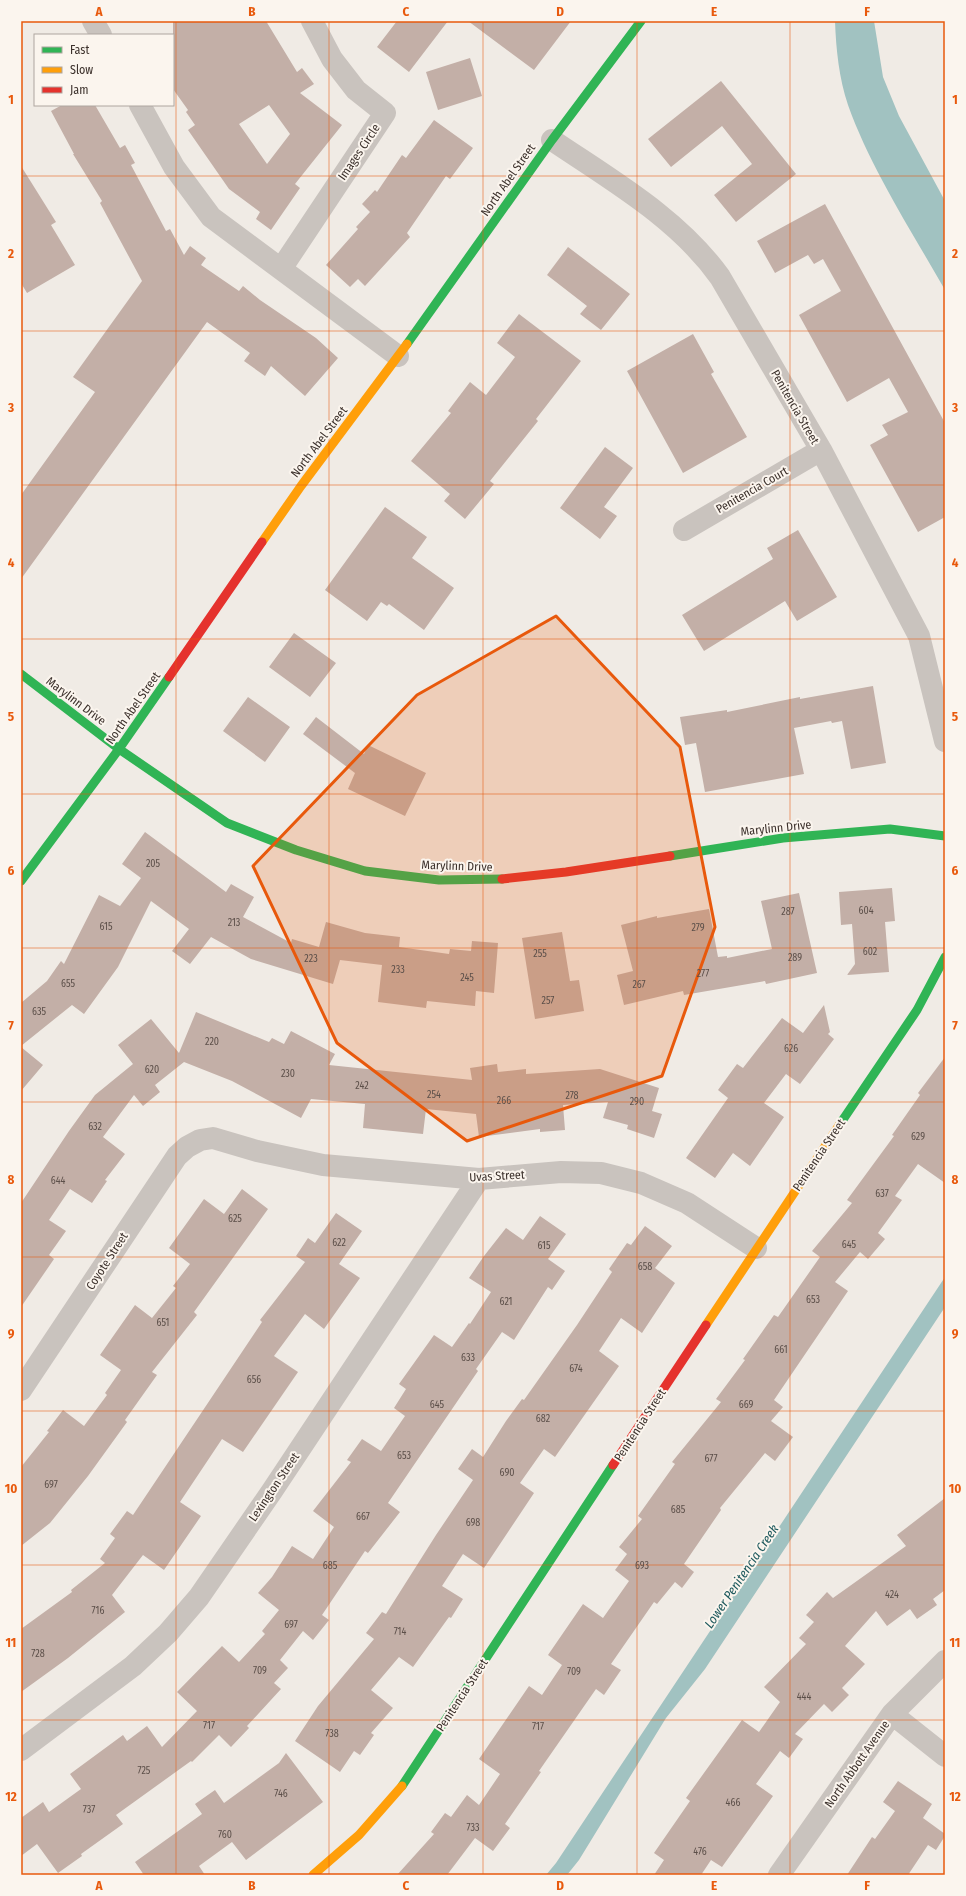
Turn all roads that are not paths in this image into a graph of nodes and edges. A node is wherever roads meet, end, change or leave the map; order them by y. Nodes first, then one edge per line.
1 (93, 21) edge
2 (312, 21) edge
3 (641, 21) edge
4 (100, 34) edge
5 (141, 106) edge
6 (552, 140) junction
7 (281, 269) junction
8 (398, 356) junction
9 (820, 450) junction
10 (684, 530) dead end
11 (21, 674) edge
12 (945, 741) edge
13 (119, 749) junction
14 (945, 836) edge
15 (21, 881) edge
16 (945, 957) edge
17 (200, 1140) joint
18 (479, 1179) junction
19 (756, 1248) junction
20 (21, 1390) edge
21 (945, 1661) edge
22 (892, 1714) junction
23 (21, 1750) edge
24 (945, 1756) edge
25 (313, 1875) edge
26 (779, 1875) edge

1 - 4 street
2 - 7 street, Images Circle
3 - 6 street, North Abel Street
5 - 7 street
6 - 8 street, North Abel Street
6 - 9 street, Penitencia Street
7 - 8 street
8 - 13 street, North Abel Street
9 - 10 street, Penitencia Court
9 - 12 street, Penitencia Street
11 - 13 street, Marylinn Drive
13 - 14 street, Marylinn Drive
13 - 15 street, North Abel Street
16 - 19 street, Penitencia Street
17 - 18 street, Uvas Street
17 - 20 street, Coyote Street
18 - 19 street, Uvas Street
18 - 23 street, Lexington Street
19 - 25 street, Penitencia Street
21 - 22 street, North Abbott Avenue
22 - 24 street
22 - 26 street, North Abbott Avenue

